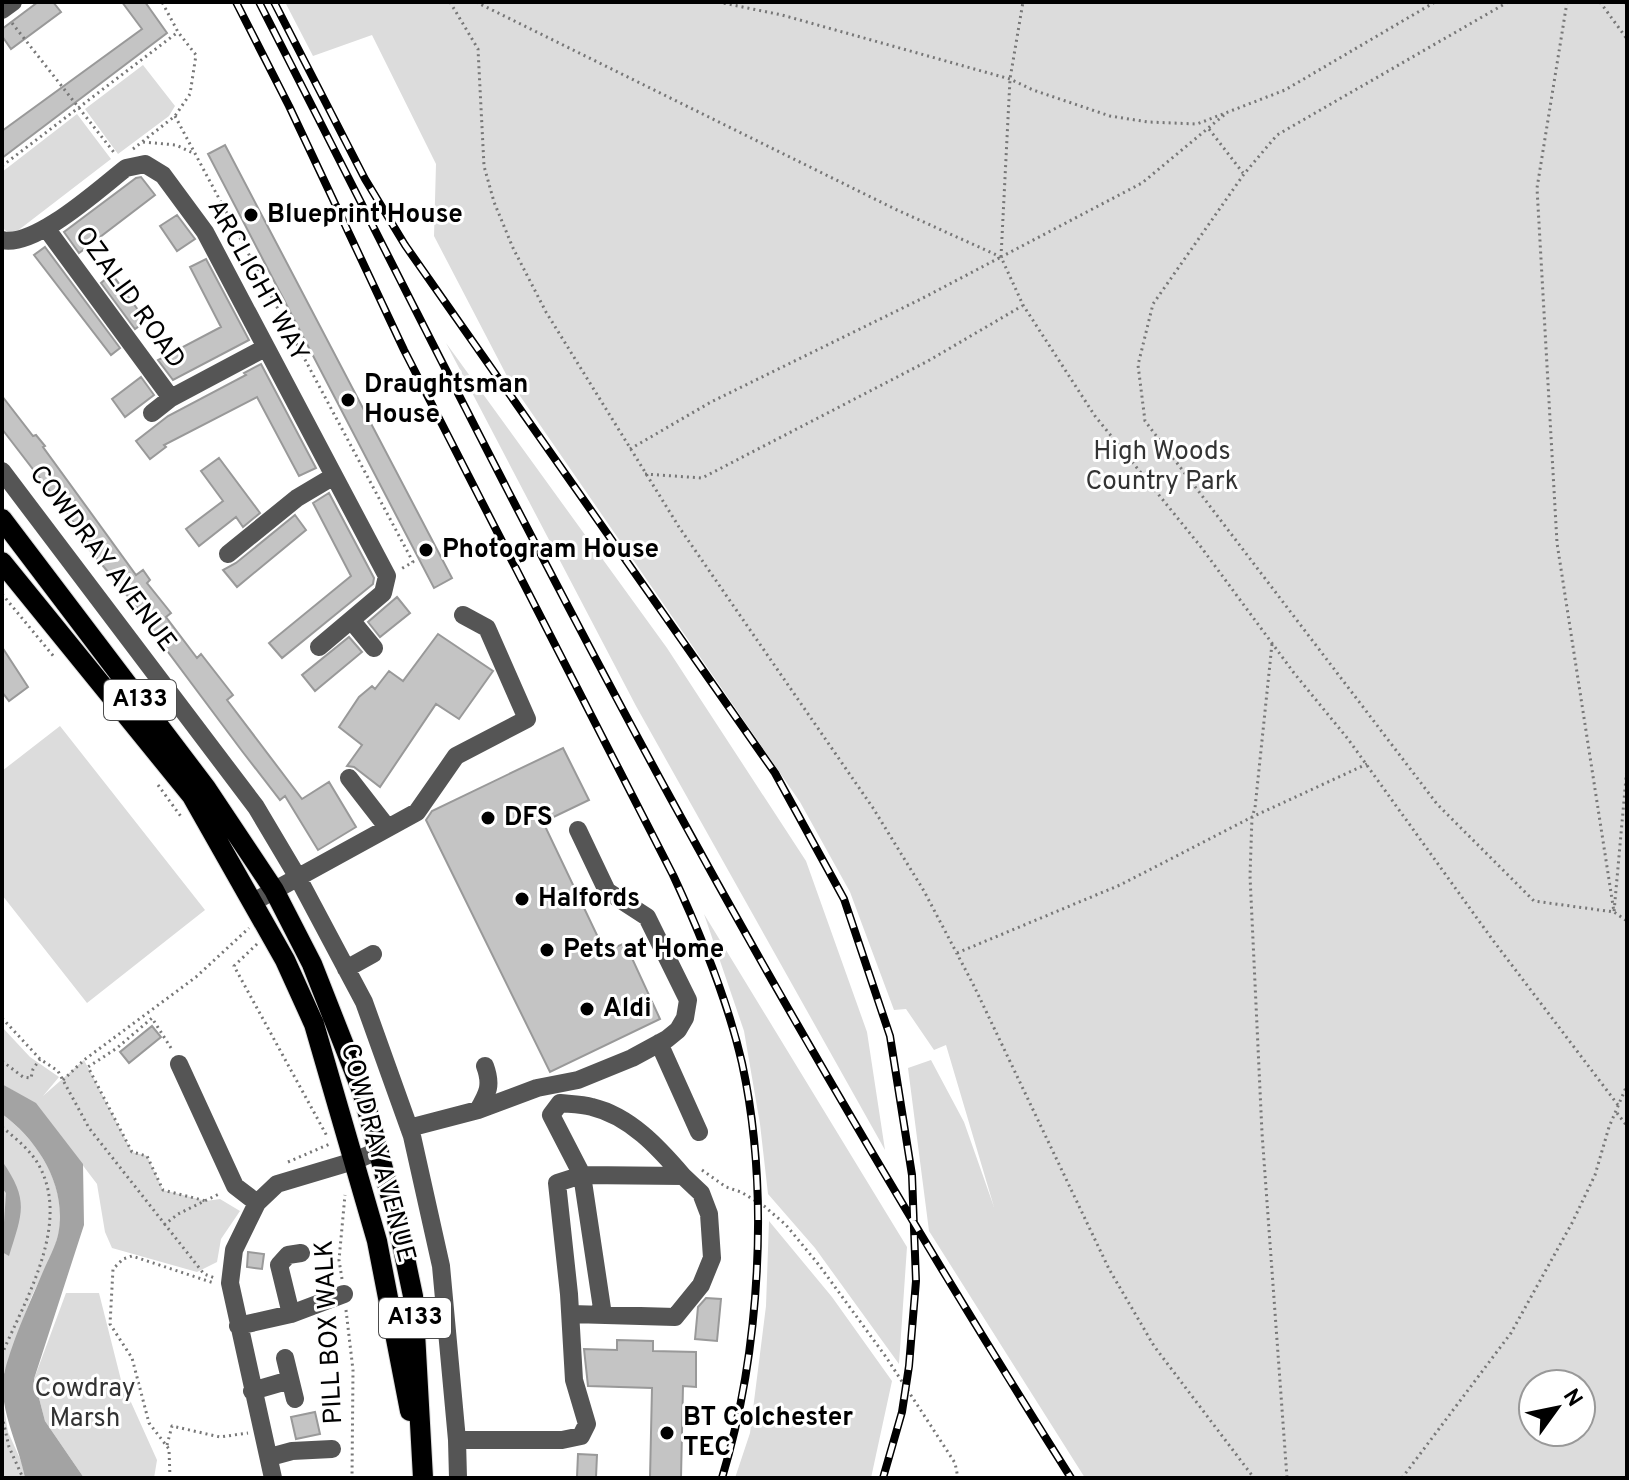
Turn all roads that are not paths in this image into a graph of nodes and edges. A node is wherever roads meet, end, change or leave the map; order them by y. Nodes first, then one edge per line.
1 (13, 2) edge
2 (7, 16) edge
3 (46, 228) junction
4 (2, 240) edge
5 (265, 348) junction
6 (171, 398) junction
7 (152, 413) dead end
8 (2, 471) edge
9 (334, 476) junction
10 (2, 519) edge
11 (234, 542) dead end
12 (2, 562) edge
13 (463, 615) dead end
14 (351, 620) junction
15 (319, 647) dead end
16 (374, 648) dead end
17 (349, 778) dead end
18 (387, 827) junction
19 (578, 830) dead end
20 (297, 876) junction
21 (274, 890) junction
22 (253, 902) junction
23 (373, 954) dead end
24 (346, 969) junction
25 (659, 1043) junction
26 (175, 1056) road end
27 (485, 1066) dead end
28 (478, 1110) junction
29 (409, 1128) junction
30 (699, 1132) dead end
31 (380, 1150) junction
32 (346, 1164) junction
33 (582, 1175) junction
34 (683, 1176) junction
35 (257, 1203) junction
36 (301, 1253) dead end
37 (344, 1294) road end
38 (291, 1314) junction
39 (571, 1314) junction
40 (603, 1315) junction
41 (238, 1326) junction
42 (285, 1358) dead end
43 (290, 1380) junction
44 (452, 1389) junction
45 (252, 1391) junction
46 (421, 1396) junction
47 (295, 1399) dead end
48 (457, 1440) junction
49 (332, 1449) dead end
50 (270, 1457) junction
51 (273, 1478) edge
52 (423, 1478) edge
53 (458, 1478) edge

1 - 2 street
3 - 4 street
3 - 5 street, ARCLIGHT WAY
3 - 6 street, OZALID ROAD
5 - 6 street, OZALID ROAD
5 - 9 street, ARCLIGHT WAY
6 - 7 street, OZALID ROAD
8 - 20 street, COWDRAY AVENUE
9 - 11 street
9 - 14 street, ARCLIGHT WAY
10 - 21 main road, COWDRAY AVENUE / A133
12 - 22 main road, COWDRAY AVENUE / A133
13 - 18 street
14 - 15 street
14 - 16 street
17 - 18 street
18 - 20 street
19 - 25 street
20 - 21 street
20 - 24 street, COWDRAY AVENUE
21 - 22 street
21 - 31 main road, COWDRAY AVENUE / A133
22 - 32 main road, COWDRAY AVENUE / A133
23 - 24 street
24 - 29 street, COWDRAY AVENUE
25 - 28 street
25 - 30 street
26 - 35 street
27 - 28 street
28 - 29 street
29 - 44 street, COWDRAY AVENUE
31 - 32 street
31 - 46 main road, COWDRAY AVENUE / A133
32 - 35 street
32 - 52 main road, COWDRAY AVENUE / A133
33 - 34 street
33 - 34 street
33 - 39 street
33 - 40 street
34 - 40 street
35 - 41 street
36 - 38 street
37 - 38 street
38 - 41 street
39 - 40 street
39 - 48 street
41 - 45 street
42 - 43 street
43 - 45 street
43 - 47 street
44 - 46 street
44 - 48 street, COWDRAY AVENUE
45 - 50 street
46 - 52 main road, COWDRAY AVENUE / A133
48 - 53 street, COWDRAY AVENUE
49 - 50 street
50 - 51 street

